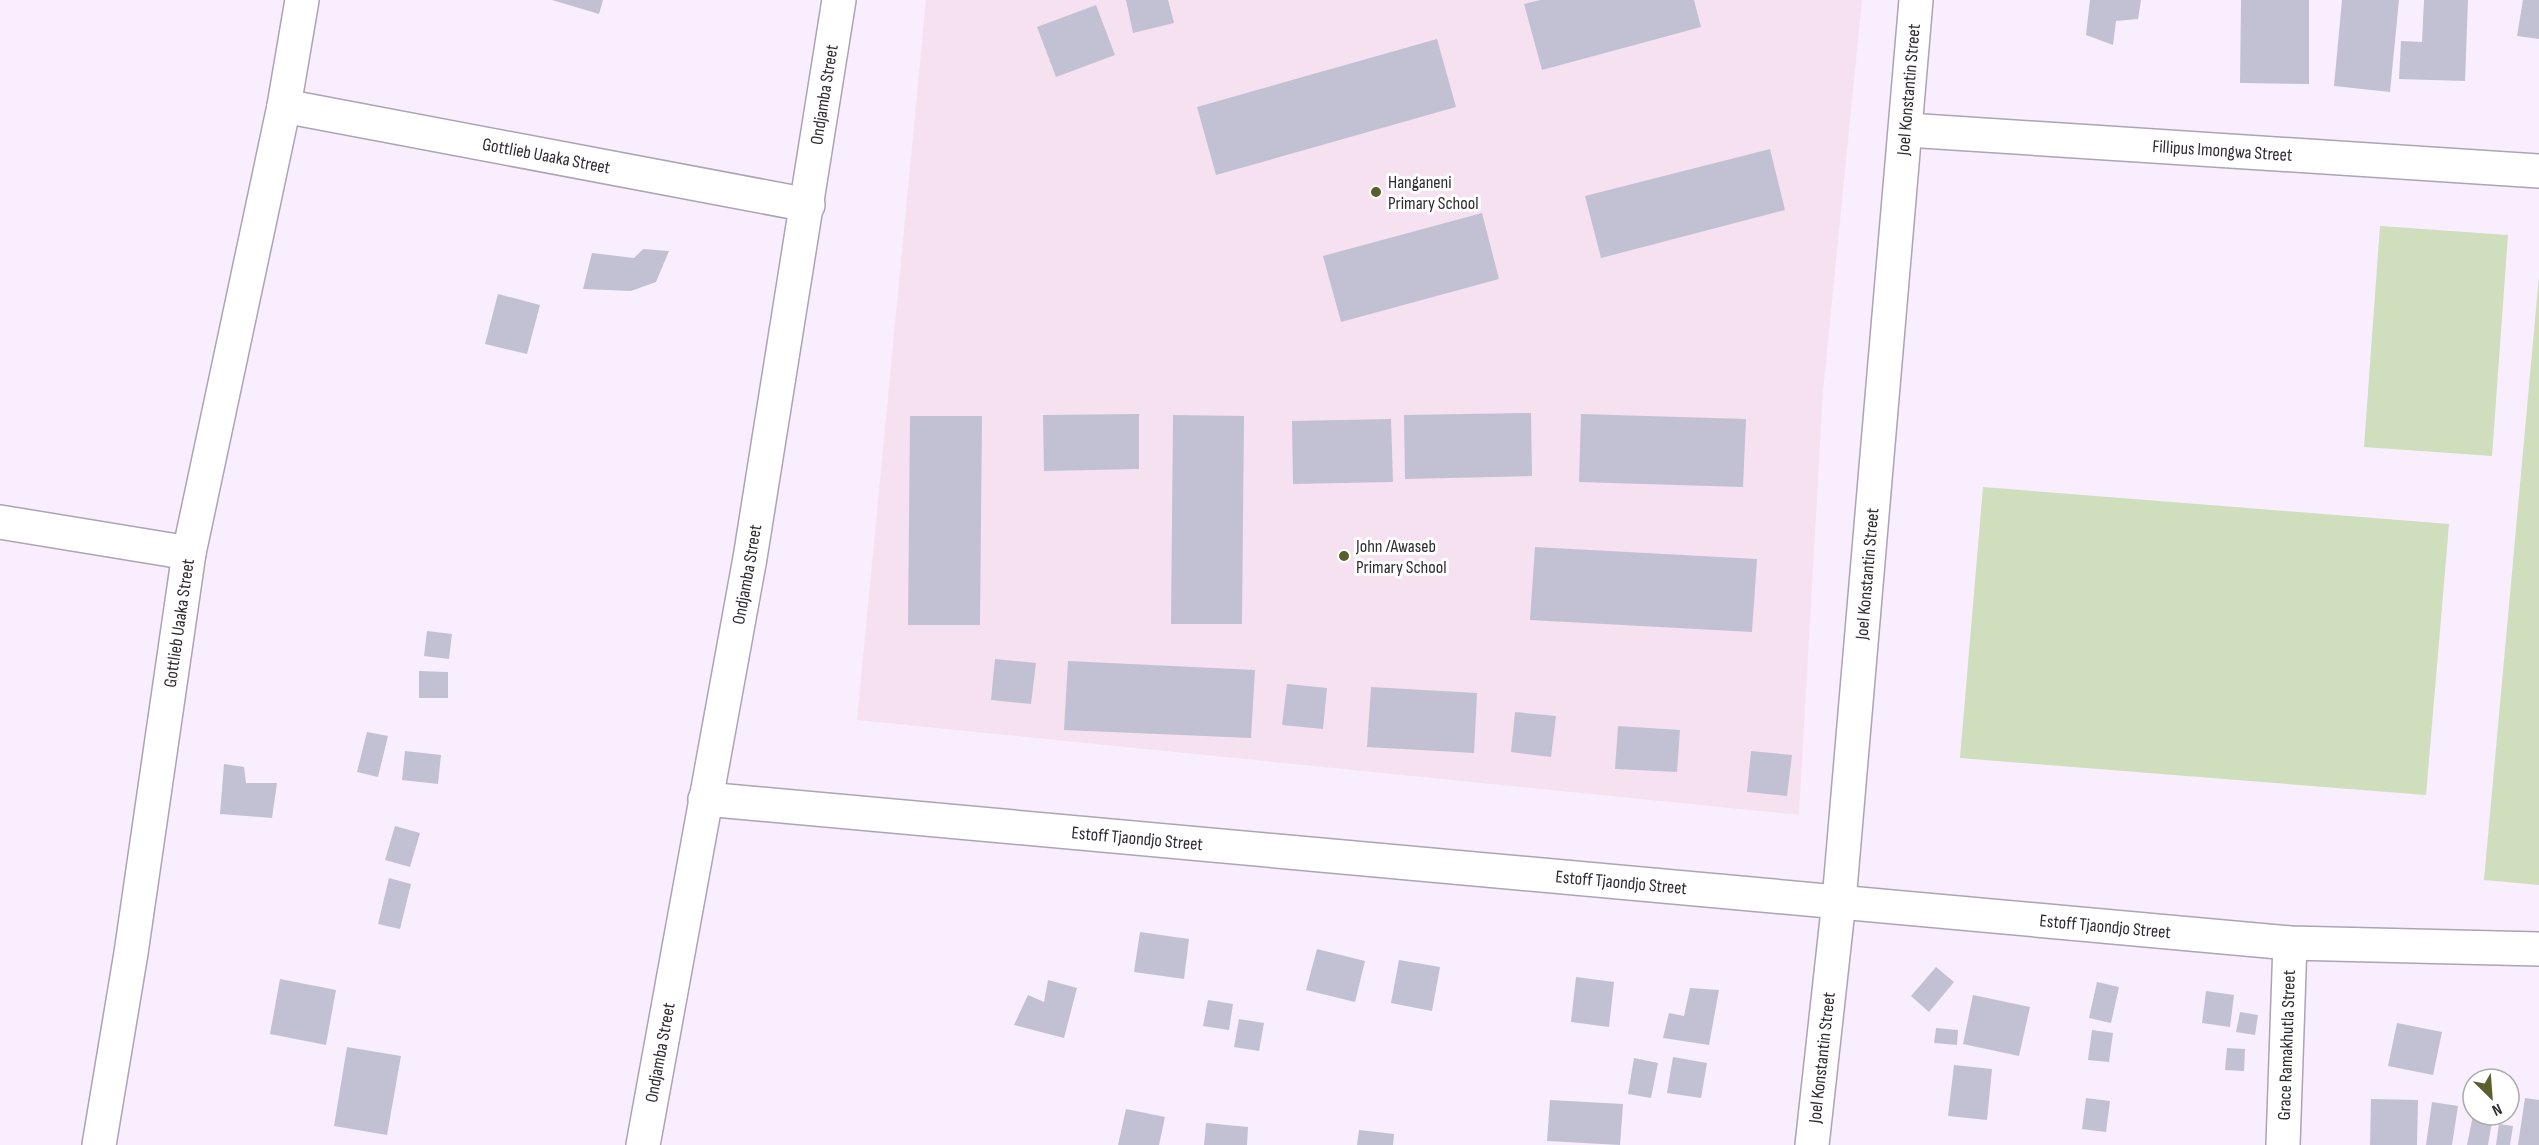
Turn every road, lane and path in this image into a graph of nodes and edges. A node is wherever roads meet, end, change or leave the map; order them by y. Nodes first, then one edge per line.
1 (302, 0) edge
2 (840, 0) edge
3 (1916, 0) edge
4 (285, 106) junction
5 (1907, 130) junction
6 (2539, 171) edge
7 (808, 205) junction
8 (0, 522) edge
9 (189, 553) junction
10 (705, 799) junction
11 (1839, 901) junction
12 (2290, 943) junction
13 (2539, 950) edge
14 (99, 1145) edge
15 (643, 1145) edge
16 (1812, 1145) edge
17 (2283, 1145) edge

1 - 4 street, Gottlieb Uaaka Street
2 - 7 street, Ondjamba Street
3 - 5 street, Joel Konstantin Street
4 - 7 street, Gottlieb Uaaka Street
4 - 9 street, Gottlieb Uaaka Street
5 - 6 street, Fillipus Imongwa Street
5 - 11 street, Joel Konstantin Street
7 - 10 street, Ondjamba Street
8 - 9 street
9 - 14 street, Gottlieb Uaaka Street
10 - 11 street, Estoff Tjaondjo Street
10 - 15 street, Ondjamba Street
11 - 12 street, Estoff Tjaondjo Street
11 - 16 street, Joel Konstantin Street
12 - 13 street, Estoff Tjaondjo Street
12 - 17 street, Grace Ramakhutla Street

